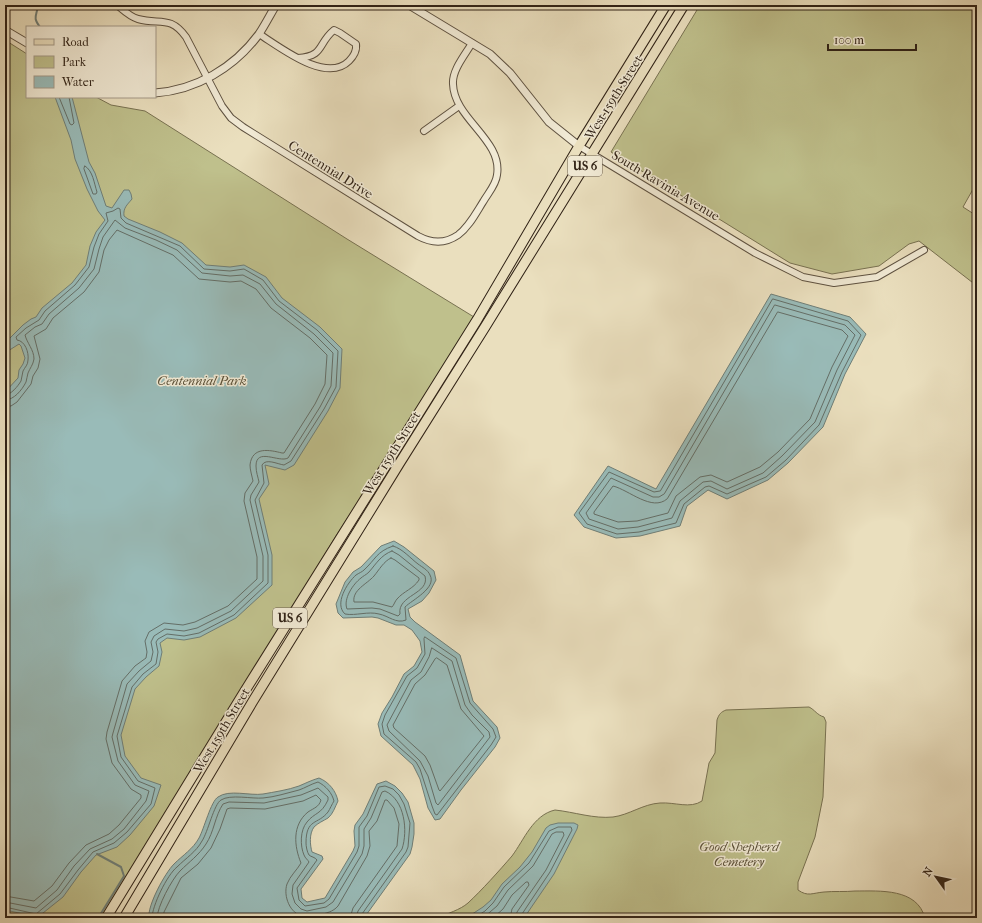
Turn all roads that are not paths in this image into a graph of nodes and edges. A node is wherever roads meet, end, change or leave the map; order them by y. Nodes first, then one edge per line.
1 (117, 5) edge
2 (276, 5) edge
3 (409, 5) edge
4 (666, 5) edge
5 (684, 5) edge
6 (123, 8) edge
7 (5, 30) edge
8 (259, 34) junction
9 (26, 42) edge
10 (472, 43) junction
11 (298, 58) junction
12 (208, 79) junction
13 (156, 93) edge
14 (459, 106) junction
15 (424, 132) dead end
16 (579, 146) junction
17 (593, 154) junction
18 (924, 250) dead end
19 (243, 694) junction
20 (253, 701) junction
21 (106, 918) edge
22 (124, 918) edge

1 - 6 street, Centennial Drive
2 - 8 street
3 - 10 street, South Ravinia Avenue
4 - 16 main road, West 159th Street / US 6
5 - 17 main road, West 159th Street / US 6
6 - 12 street, Centennial Drive
7 - 9 street
8 - 11 street
8 - 12 street
10 - 14 street
10 - 16 street, South Ravinia Avenue
11 - 11 street
12 - 13 street
12 - 14 street, Centennial Drive
14 - 15 street
16 - 17 street, South Ravinia Avenue
16 - 19 main road, West 159th Street / US 6
17 - 18 street, South Ravinia Avenue
17 - 20 main road, West 159th Street / US 6
19 - 20 main road
19 - 21 main road, West 159th Street / US 6
20 - 22 main road, West 159th Street / US 6

